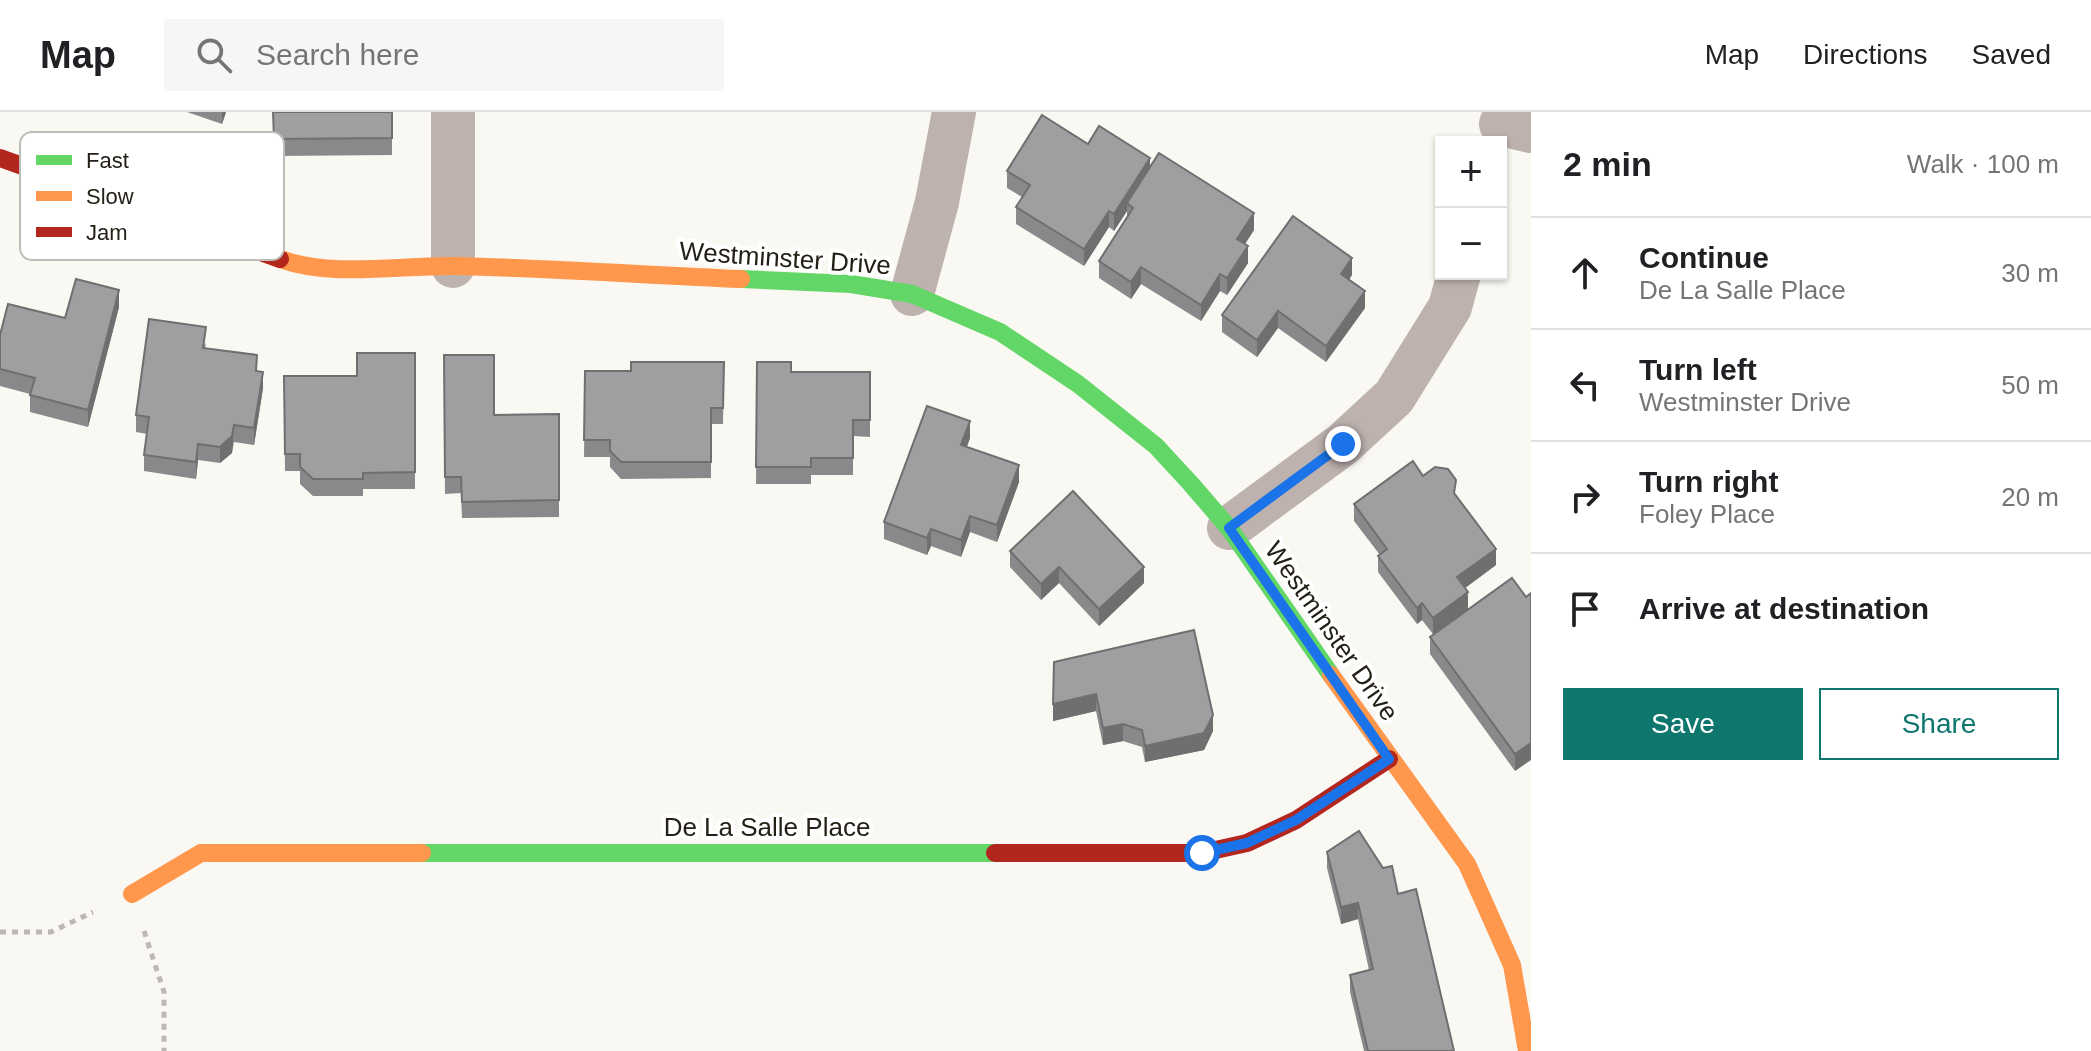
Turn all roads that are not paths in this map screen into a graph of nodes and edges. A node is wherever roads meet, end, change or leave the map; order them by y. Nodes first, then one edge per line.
1 (453, 112) edge
2 (954, 112) edge
3 (0, 158) edge
4 (20, 165) edge
5 (284, 260) edge
6 (453, 266) junction
7 (1457, 280) edge
8 (912, 294) junction
9 (1229, 528) junction
10 (1389, 759) junction
11 (132, 894) road end
12 (1527, 1051) edge

1 - 6 street
2 - 8 street
3 - 4 street, Westminster Drive
5 - 6 street, Westminster Drive
6 - 8 street, Westminster Drive
7 - 9 street
8 - 9 street, Westminster Drive
9 - 10 street, Westminster Drive
10 - 11 street, De La Salle Place
10 - 12 street, Westminster Drive

